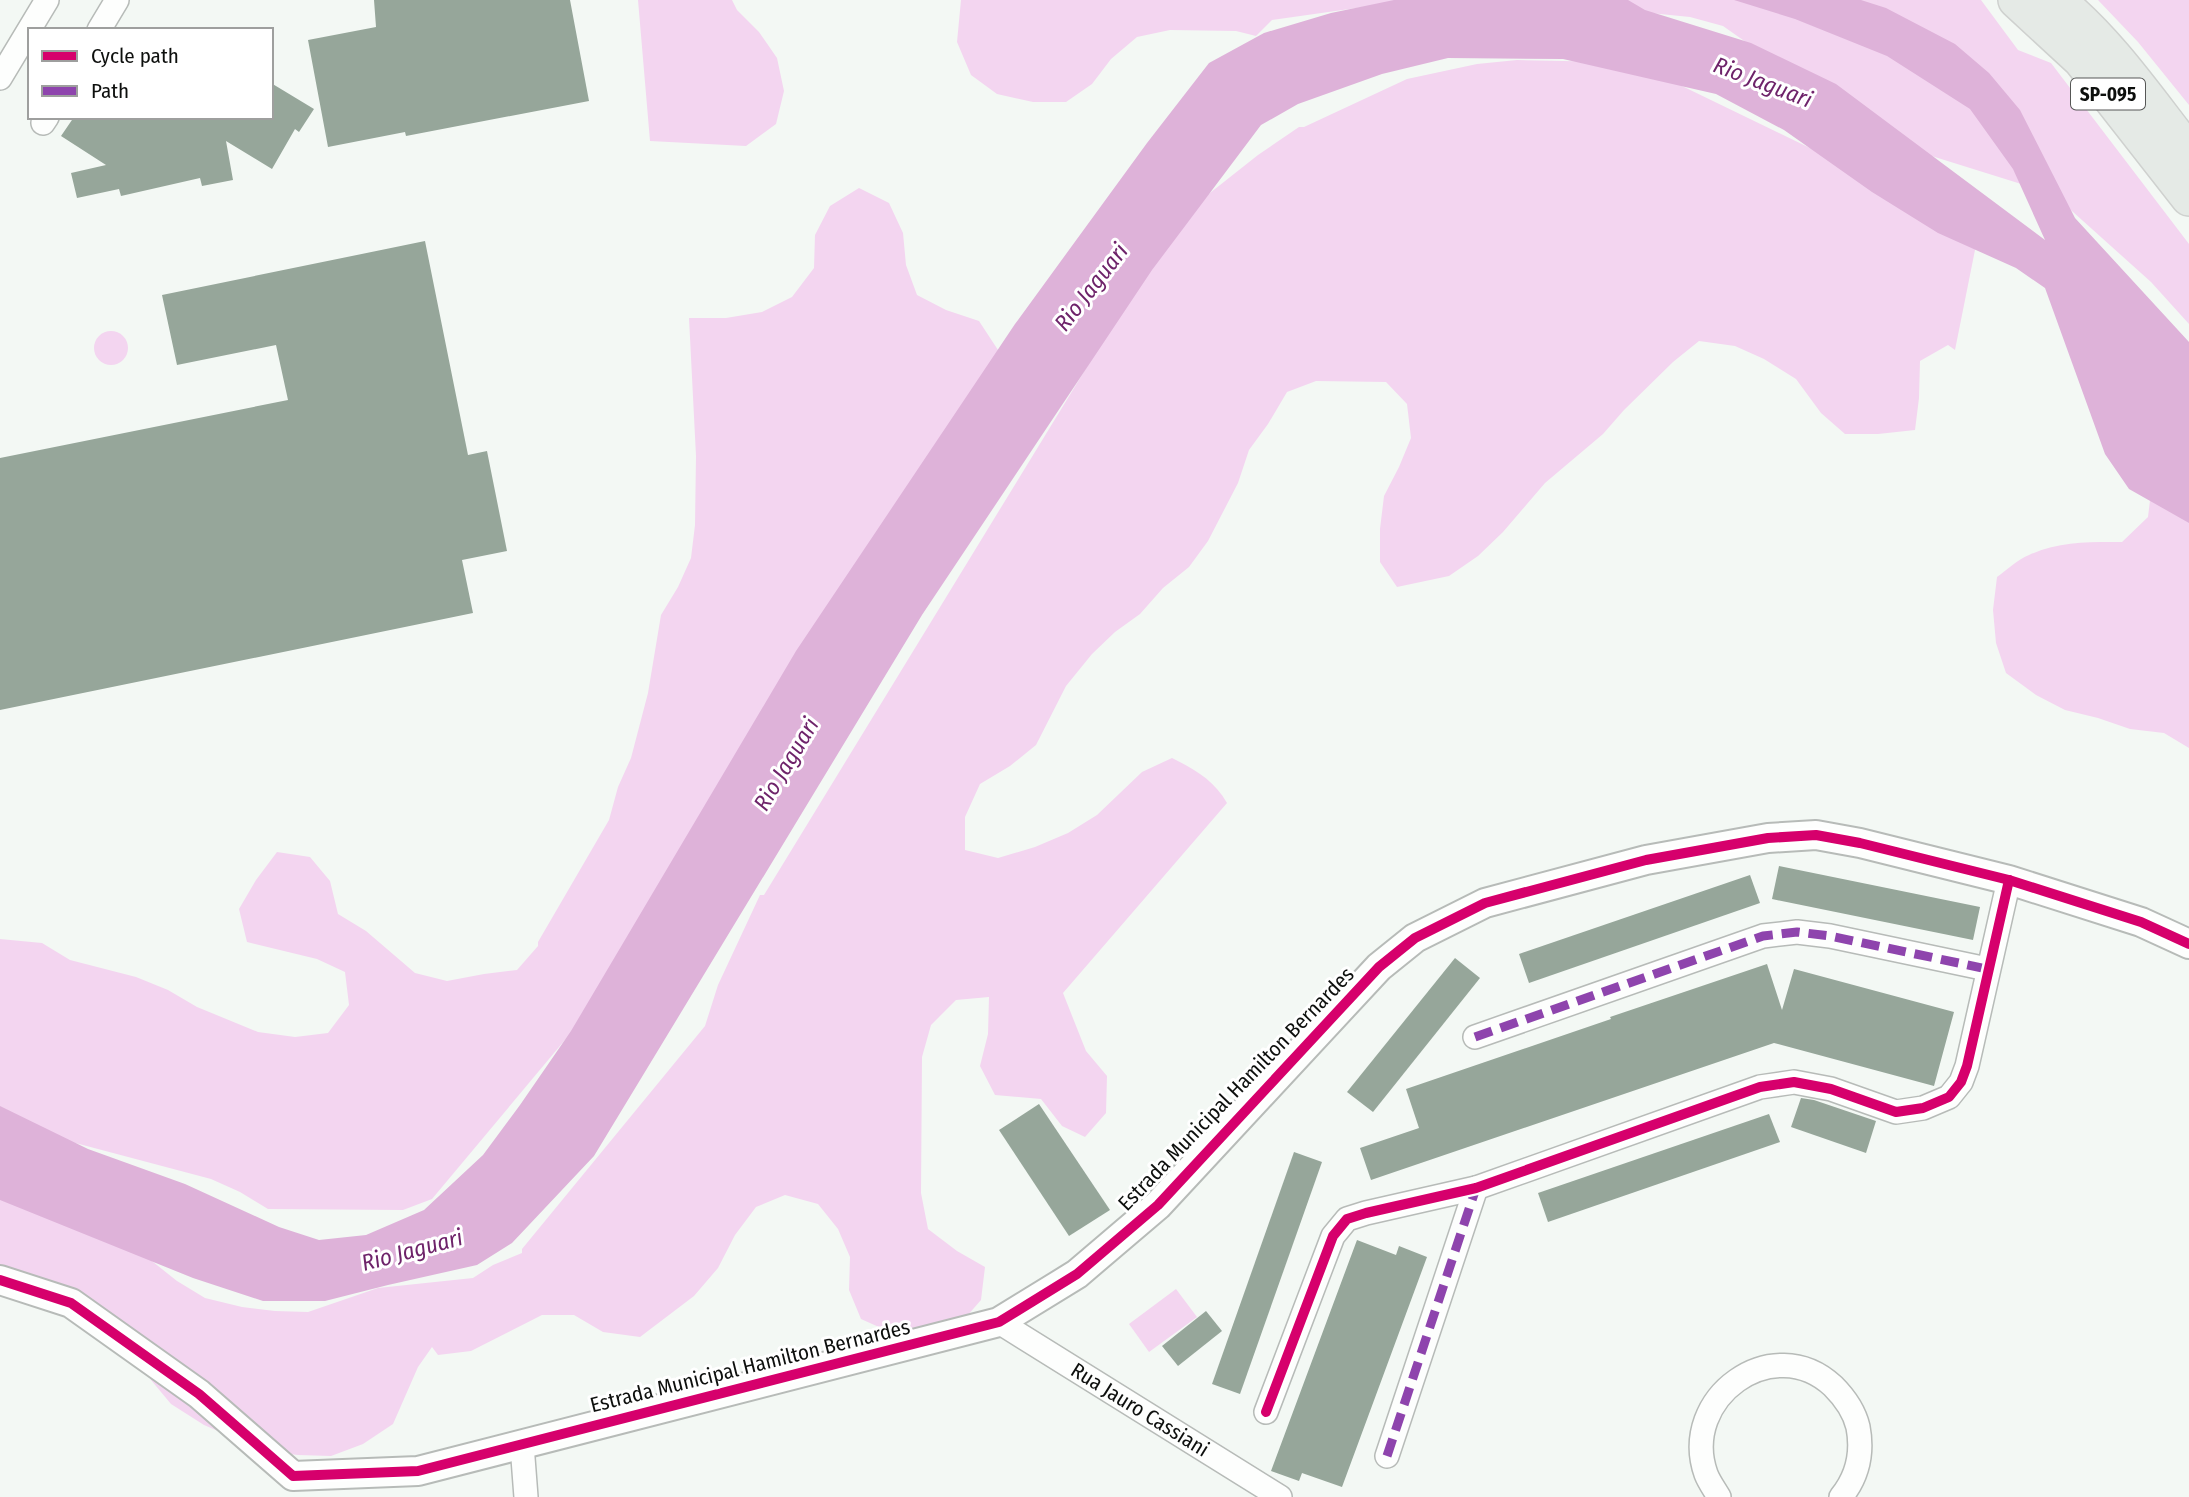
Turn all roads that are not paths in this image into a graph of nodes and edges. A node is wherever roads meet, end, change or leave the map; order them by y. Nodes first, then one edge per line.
1 (47, 0) edge
2 (117, 0) edge
3 (2016, 0) edge
4 (2057, 0) edge
5 (30, 28) edge
6 (100, 28) edge
7 (28, 32) edge
8 (0, 78) edge
9 (2189, 152) edge
10 (2189, 198) edge
11 (2009, 880) junction
12 (2189, 944) edge
13 (1987, 969) junction
14 (1475, 1037) dead end
15 (1476, 1188) junction
16 (0, 1280) edge
17 (999, 1322) junction
18 (1266, 1412) dead end
19 (522, 1444) junction
20 (1387, 1455) dead end
21 (526, 1497) edge
22 (1280, 1497) edge
23 (1719, 1497) edge
24 (1841, 1497) edge

1 - 5 street
2 - 6 street
3 - 10 main road, SP-095
4 - 9 main road, SP-095
7 - 8 street
11 - 12 street, Estrada Municipal Hamilton Bernardes
11 - 13 street
11 - 17 street, Estrada Municipal Hamilton Bernardes
13 - 14 street
13 - 15 street
15 - 18 street
15 - 20 street
16 - 19 street, Estrada Municipal Hamilton Bernardes
17 - 19 street, Estrada Municipal Hamilton Bernardes
17 - 22 street, Rua Jauro Cassiani
19 - 21 street
23 - 24 street

